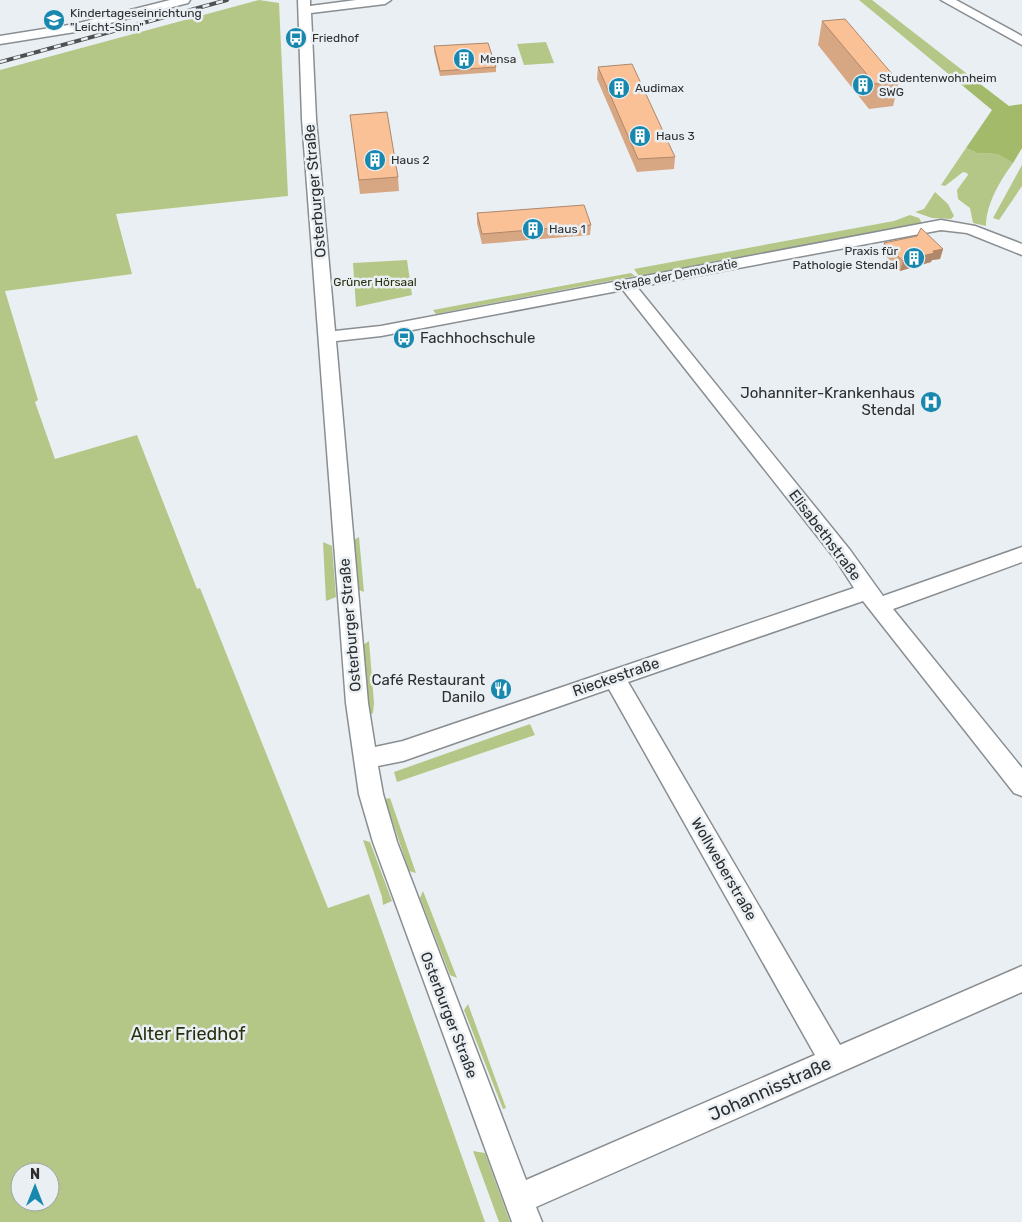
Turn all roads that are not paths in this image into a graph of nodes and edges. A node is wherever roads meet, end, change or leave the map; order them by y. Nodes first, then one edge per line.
1 (184, 0) edge
2 (385, 0) edge
3 (947, 0) edge
4 (305, 5) edge
5 (0, 40) edge
6 (1022, 40) edge
7 (1022, 250) edge
8 (627, 285) junction
9 (327, 337) junction
10 (1022, 554) edge
11 (873, 598) junction
12 (614, 678) junction
13 (364, 759) junction
14 (1022, 786) edge
15 (1022, 979) edge
16 (834, 1061) junction
17 (523, 1211) edge

1 - 5 street
2 - 4 street
3 - 6 street
4 - 9 street, Osterburger Straße
7 - 8 street, Straße der Demokratie
8 - 9 street, Straße der Demokratie
8 - 11 street, Elisabethstraße
9 - 13 street, Osterburger Straße
10 - 11 street, Rieckestraße
11 - 12 street, Rieckestraße
11 - 14 street, Elisabethstraße
12 - 13 street, Rieckestraße
12 - 16 street, Wollweberstraße
13 - 17 street, Osterburger Straße
15 - 16 street, Johannisstraße
16 - 17 street, Johannisstraße

